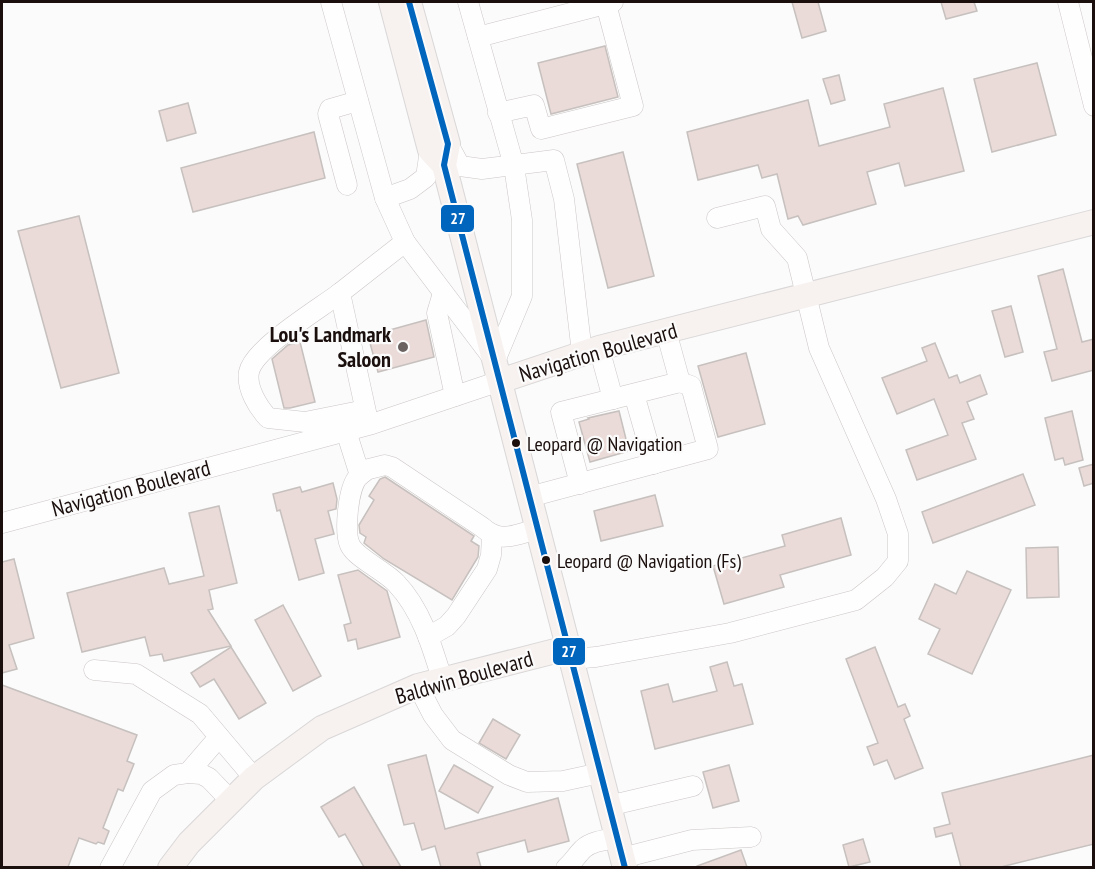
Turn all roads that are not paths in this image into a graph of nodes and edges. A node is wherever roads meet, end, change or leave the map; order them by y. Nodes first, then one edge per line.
1 (331, 2) edge
2 (392, 2) edge
3 (409, 2) edge
4 (468, 2) edge
5 (1068, 2) edge
6 (609, 3) edge
7 (478, 37) junction
8 (358, 101) junction
9 (1094, 106) edge
10 (498, 113) junction
11 (441, 153) junction
12 (514, 166) junction
13 (347, 185) dead end
14 (385, 198) junction
15 (717, 218) dead end
16 (1094, 222) edge
17 (405, 242) junction
18 (340, 293) junction
19 (443, 293) junction
20 (807, 296) junction
21 (666, 331) junction
22 (591, 350) junction
23 (497, 371) junction
24 (680, 382) junction
25 (634, 394) junction
26 (456, 396) junction
27 (613, 399) junction
28 (367, 417) junction
29 (346, 430) junction
30 (654, 464) junction
31 (365, 471) junction
32 (580, 484) junction
33 (529, 497) junction
34 (2, 523) edge
35 (537, 529) junction
36 (492, 536) junction
37 (428, 637) junction
38 (568, 653) junction
39 (94, 670) dead end
40 (442, 679) junction
41 (418, 686) junction
42 (219, 737) junction
43 (188, 773) junction
44 (600, 773) junction
45 (254, 778) junction
46 (693, 786) dead end
47 (231, 801) junction
48 (608, 806) junction
49 (751, 837) dead end
50 (621, 854) edge
51 (110, 867) edge
52 (170, 867) edge
53 (566, 867) edge

1 - 8 street
2 - 11 main road
3 - 11 main road
4 - 7 street
5 - 9 street
6 - 7 street
6 - 10 street
7 - 10 street
8 - 13 street
8 - 14 street
10 - 12 street
11 - 12 street
11 - 14 street
11 - 23 main road
12 - 22 street
12 - 23 street
14 - 17 street
15 - 20 street
16 - 20 main road, Navigation Boulevard
17 - 18 street
17 - 19 street
18 - 28 street
18 - 28 street
19 - 23 street
19 - 26 street
20 - 21 main road, Navigation Boulevard
20 - 38 street
21 - 22 main road, Navigation Boulevard
21 - 24 street
22 - 23 main road, Navigation Boulevard
22 - 27 street
23 - 26 street, Navigation Boulevard
23 - 33 main road
24 - 25 street
24 - 30 street
25 - 27 street
25 - 30 street
26 - 28 street, Navigation Boulevard
27 - 32 street
28 - 29 street, Navigation Boulevard
29 - 31 street
29 - 34 street, Navigation Boulevard
30 - 32 street
31 - 36 street
31 - 37 street
32 - 33 street
33 - 35 main road
35 - 36 street
35 - 38 main road
36 - 37 street
37 - 40 street
38 - 40 main road, Baldwin Boulevard
38 - 44 main road
39 - 42 street
40 - 41 main road, Baldwin Boulevard
41 - 44 street
41 - 45 main road, Baldwin Boulevard
42 - 43 street
42 - 45 street
43 - 47 street
43 - 51 street
44 - 48 main road
45 - 47 main road, Baldwin Boulevard
46 - 48 street
47 - 52 main road, Baldwin Boulevard
48 - 50 main road
49 - 50 street
50 - 53 street

